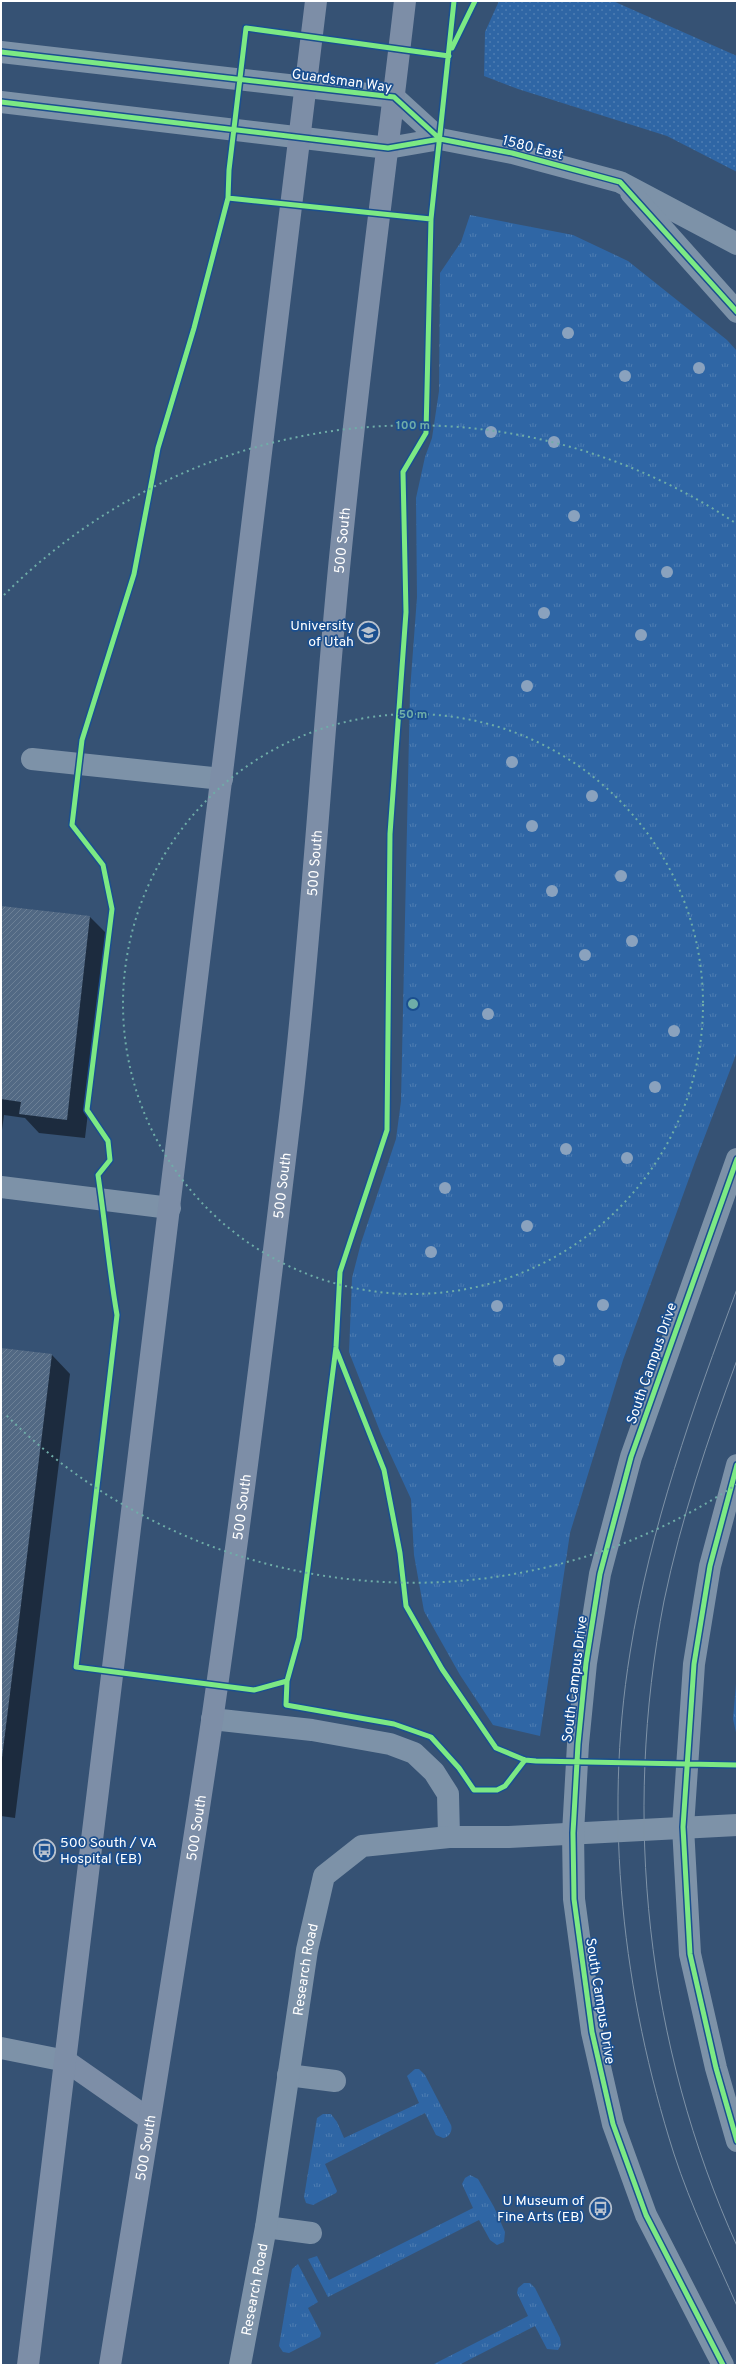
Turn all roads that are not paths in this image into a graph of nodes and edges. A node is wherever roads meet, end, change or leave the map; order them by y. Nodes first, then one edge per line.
1 (316, 1) edge
2 (405, 1) edge
3 (1, 52) edge
4 (306, 86) junction
5 (394, 97) junction
6 (1, 102) edge
7 (301, 137) junction
8 (440, 139) junction
9 (388, 148) junction
10 (620, 182) junction
11 (737, 244) edge
12 (737, 312) edge
13 (32, 759) dead end
14 (222, 778) junction
15 (737, 1159) edge
16 (1, 1187) edge
17 (170, 1208) junction
18 (737, 1464) edge
19 (212, 1719) junction
20 (737, 1825) edge
21 (683, 1827) junction
22 (573, 1833) junction
23 (449, 1837) junction
24 (1, 2048) edge
25 (66, 2061) junction
26 (288, 2075) junction
27 (335, 2081) dead end
28 (149, 2119) junction
29 (737, 2141) edge
30 (266, 2227) junction
31 (311, 2233) dead end
32 (28, 2365) edge
33 (110, 2365) edge
34 (240, 2365) edge
35 (723, 2365) edge

1 - 4 main road
2 - 5 main road, 500 South
3 - 4 street, Guardsman Way
4 - 5 street, Guardsman Way
4 - 7 main road
5 - 8 street, Guardsman Way
5 - 9 main road, 500 South
6 - 7 street
7 - 9 street
7 - 14 main road
8 - 9 street
8 - 10 street, 1580 East
9 - 19 main road, 500 South
10 - 11 street, 1580 East
10 - 12 street
13 - 14 street
14 - 17 main road
15 - 22 street, South Campus Drive
16 - 17 street
17 - 25 main road
18 - 21 street
19 - 23 street
19 - 28 main road, 500 South
20 - 21 street, Research Road
21 - 22 street, Research Road
21 - 29 street
22 - 23 street, Research Road
22 - 35 street, South Campus Drive
23 - 26 street, Research Road
24 - 25 street
25 - 28 main road
25 - 32 main road
26 - 27 street
26 - 30 street, Research Road
28 - 33 main road, 500 South
30 - 31 street
30 - 34 street, Research Road

